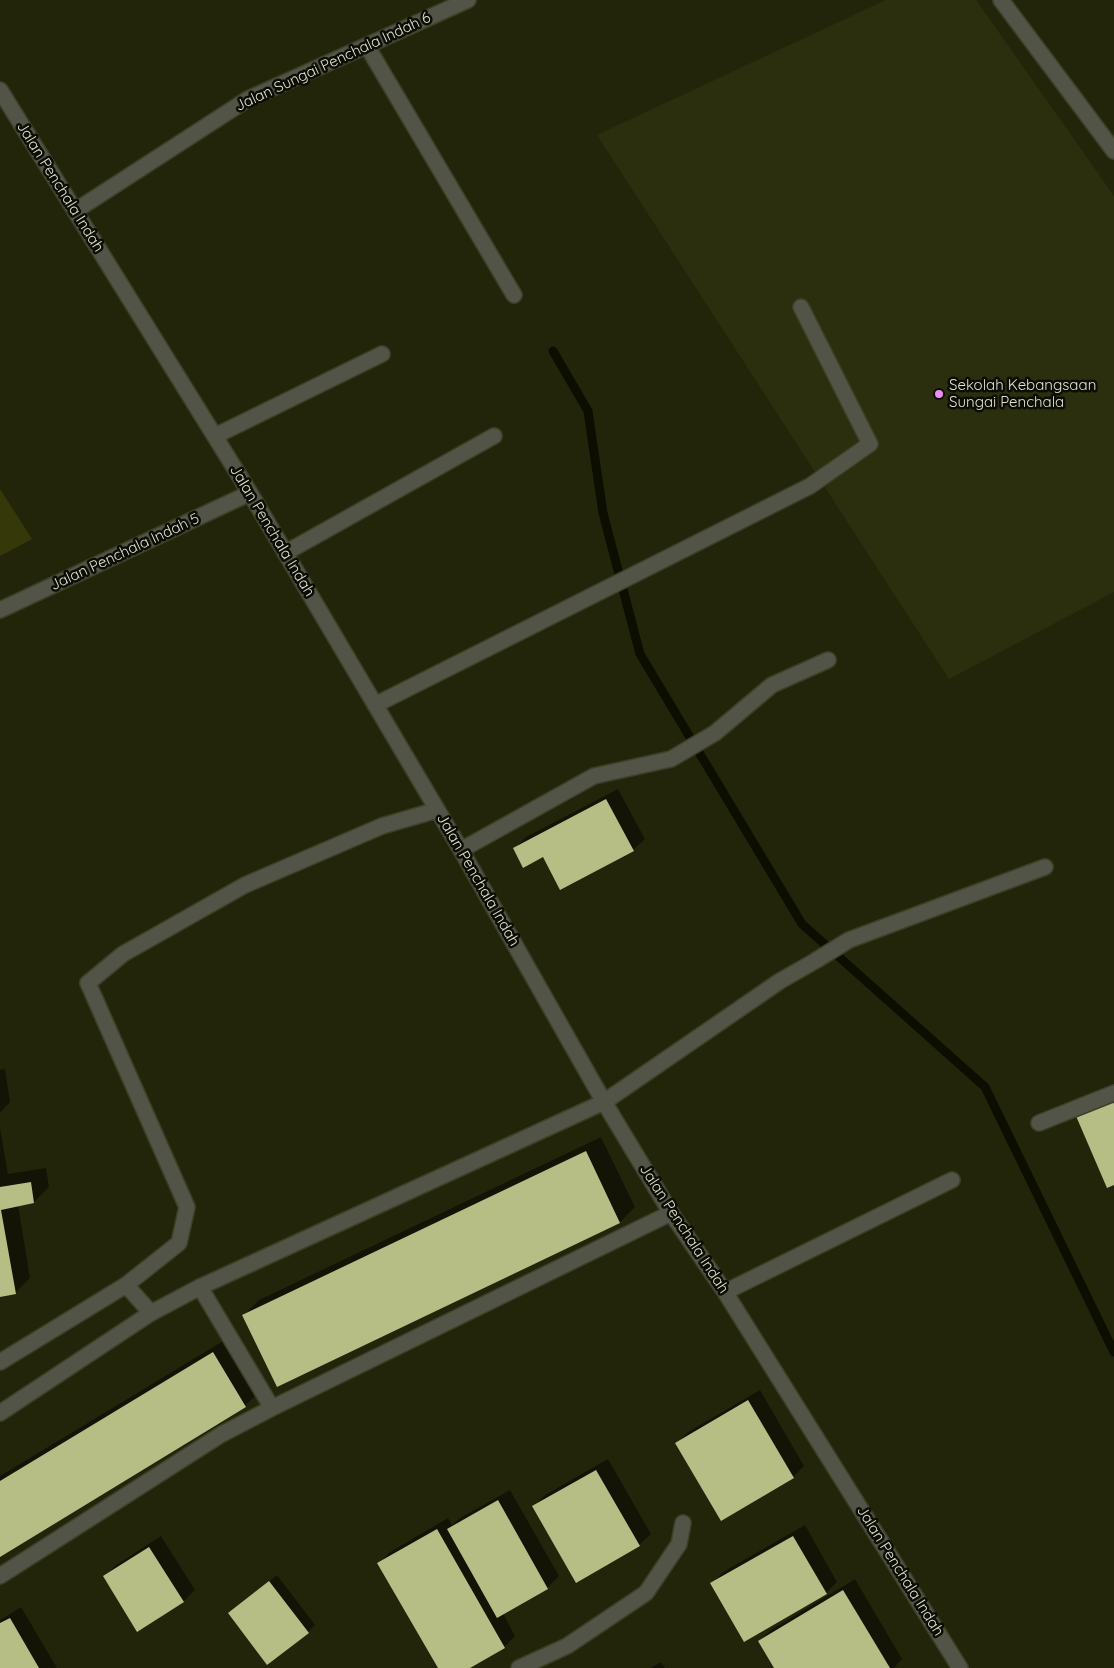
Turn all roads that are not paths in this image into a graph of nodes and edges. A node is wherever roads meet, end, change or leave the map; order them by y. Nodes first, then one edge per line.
1 (468, 0) edge
2 (1001, 0) edge
3 (367, 46) junction
4 (0, 90) edge
5 (1114, 150) edge
6 (75, 211) junction
7 (514, 295) dead end
8 (802, 307) dead end
9 (382, 354) dead end
10 (215, 436) junction
11 (494, 436) dead end
12 (250, 494) junction
13 (285, 553) junction
14 (0, 610) edge
15 (828, 660) dead end
16 (375, 705) junction
17 (437, 810) junction
18 (461, 850) junction
19 (1045, 867) dead end
20 (1114, 1093) edge
21 (604, 1102) junction
22 (1039, 1123) dead end
23 (952, 1180) dead end
24 (671, 1213) junction
25 (126, 1285) junction
26 (200, 1287) junction
27 (725, 1292) junction
28 (151, 1313) junction
29 (0, 1362) edge
30 (272, 1408) junction
31 (0, 1413) edge
32 (683, 1523) dead end
33 (0, 1576) edge
34 (519, 1668) edge
35 (960, 1668) edge

1 - 3 street, Jalan Sungai Penchala Indah 6
2 - 5 street
3 - 6 street, Jalan Sungai Penchala Indah 6
3 - 7 street
4 - 6 street, Jalan Penchala Indah
6 - 10 street, Jalan Penchala Indah
8 - 16 street
9 - 10 street
10 - 12 street, Jalan Penchala Indah
11 - 13 street
12 - 13 street, Jalan Penchala Indah
12 - 14 street, Jalan Penchala Indah 5
13 - 16 street, Jalan Penchala Indah
15 - 18 street
16 - 17 street, Jalan Penchala Indah
17 - 18 street, Jalan Penchala Indah
17 - 25 street
18 - 21 street, Jalan Penchala Indah
19 - 21 street
20 - 22 street
21 - 24 street, Jalan Penchala Indah
21 - 26 street
23 - 27 street
24 - 27 street, Jalan Penchala Indah
24 - 30 street
25 - 28 street
25 - 29 street
26 - 28 street
26 - 30 street
27 - 35 street, Jalan Penchala Indah
28 - 31 street
30 - 33 street
32 - 34 street

